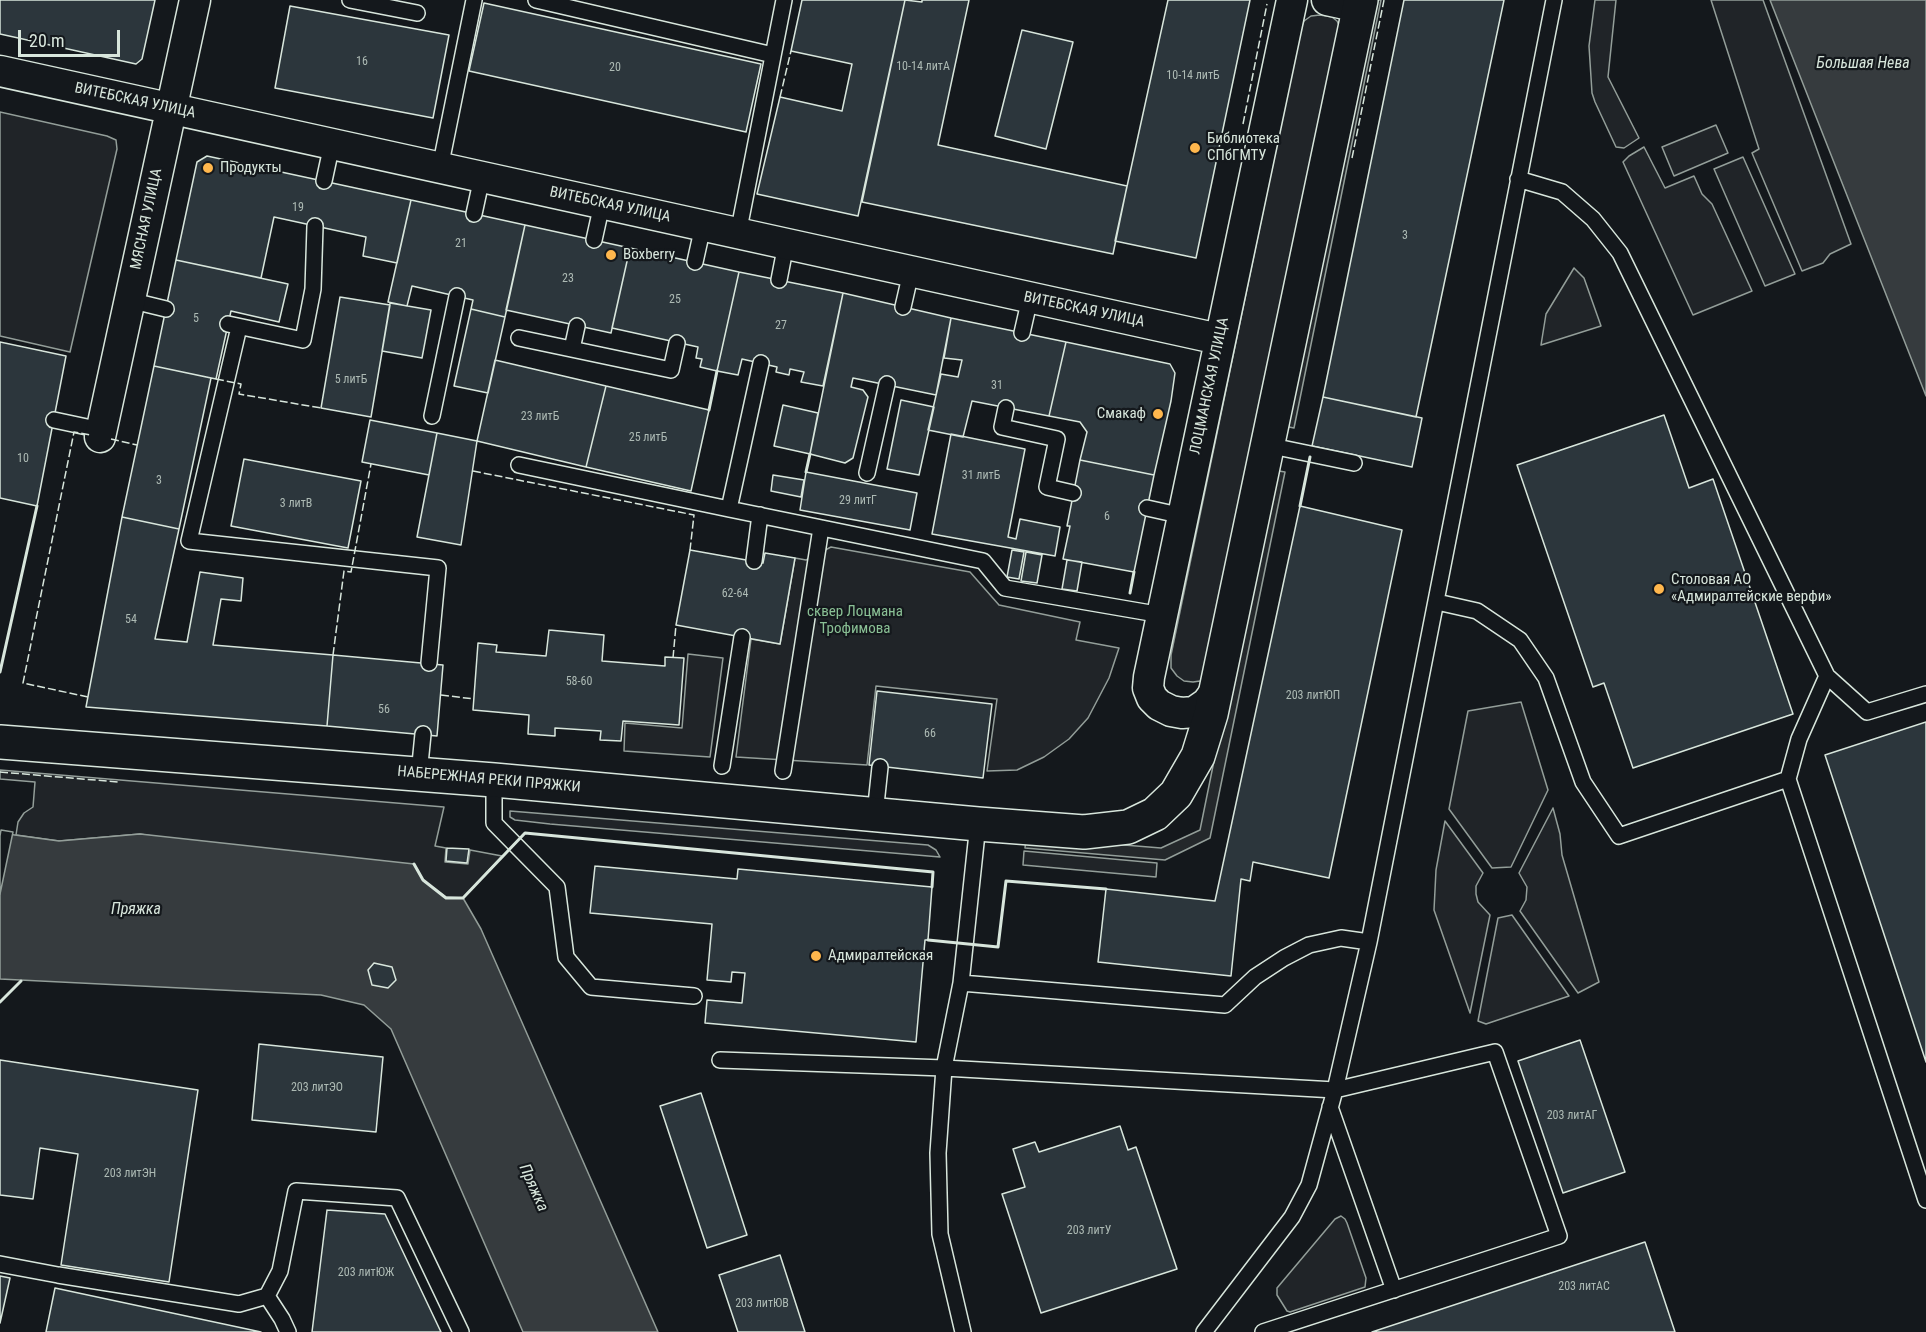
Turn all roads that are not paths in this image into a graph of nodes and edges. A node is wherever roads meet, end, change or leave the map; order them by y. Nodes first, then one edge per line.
1 (195, 0) edge
2 (350, 0) edge
3 (474, 0) edge
4 (536, 0) edge
5 (784, 0) edge
6 (1292, 0) edge
7 (1327, 0) edge
8 (1554, 0) edge
9 (1360, 4) edge
10 (417, 13) dead end
11 (773, 55) junction
12 (0, 71) edge
13 (171, 109) junction
14 (332, 144) junction
15 (440, 168) junction
16 (482, 177) junction
17 (1518, 179) junction
18 (324, 181) dead end
19 (602, 204) junction
20 (474, 214) dead end
21 (315, 226) dead end
22 (703, 226) junction
23 (738, 234) junction
24 (594, 240) dead end
25 (786, 244) junction
26 (695, 262) dead end
27 (911, 272) junction
28 (779, 280) dead end
29 (457, 296) dead end
30 (1030, 298) junction
31 (129, 300) junction
32 (903, 307) dead end
33 (166, 309) dead end
34 (577, 326) dead end
35 (1022, 333) dead end
36 (519, 338) dead end
37 (1219, 339) junction
38 (677, 343) dead end
39 (572, 350) junction
40 (761, 363) dead end
41 (887, 384) dead end
42 (1006, 408) dead end
43 (432, 416) dead end
44 (54, 420) dead end
45 (100, 433) joint
46 (1267, 445) junction
47 (1354, 463) dead end
48 (519, 465) dead end
49 (867, 473) dead end
50 (1073, 493) dead end
51 (1147, 508) dead end
52 (729, 509) junction
53 (760, 515) junction
54 (1182, 516) junction
55 (821, 528) junction
56 (754, 561) dead end
57 (1437, 602) junction
58 (1162, 615) junction
59 (742, 637) dead end
60 (429, 663) dead end
61 (1827, 676) junction
62 (1215, 692) junction
63 (1926, 694) edge
64 (423, 734) dead end
65 (0, 742) edge
66 (722, 766) dead end
67 (880, 767) dead end
68 (783, 771) dead end
69 (419, 774) junction
70 (1788, 779) junction
71 (494, 780) junction
72 (875, 814) junction
73 (978, 824) junction
74 (1368, 942) junction
75 (961, 983) junction
76 (694, 996) dead end
77 (720, 1060) dead end
78 (944, 1068) junction
79 (1335, 1090) junction
80 (1330, 1107) junction
81 (1926, 1200) edge
82 (0, 1264) edge
83 (1394, 1290) junction
84 (267, 1296) junction
85 (288, 1332) edge
86 (461, 1332) edge
87 (963, 1332) edge
88 (1204, 1332) edge
89 (1263, 1332) edge

1 - 13 street, МЯСНАЯ УЛИЦА
2 - 10 lane
3 - 15 lane
4 - 11 lane
5 - 11 lane
6 - 37 street, ЛОЦМАНСКАЯ УЛИЦА
7 - 9 street
8 - 17 lane
9 - 46 main road
11 - 23 lane
12 - 13 street, ВИТЕБСКАЯ УЛИЦА
13 - 14 street, ВИТЕБСКАЯ УЛИЦА
13 - 31 street, МЯСНАЯ УЛИЦА
14 - 15 street, ВИТЕБСКАЯ УЛИЦА
14 - 18 lane
15 - 16 street, ВИТЕБСКАЯ УЛИЦА
16 - 19 street, ВИТЕБСКАЯ УЛИЦА
16 - 20 lane
17 - 57 lane
17 - 61 lane
19 - 22 street, ВИТЕБСКАЯ УЛИЦА
19 - 24 lane
21 - 60 lane
22 - 23 street, ВИТЕБСКАЯ УЛИЦА
22 - 26 lane
23 - 25 street, ВИТЕБСКАЯ УЛИЦА
25 - 27 street, ВИТЕБСКАЯ УЛИЦА
25 - 28 lane
27 - 30 street, ВИТЕБСКАЯ УЛИЦА
27 - 32 lane
29 - 43 lane
30 - 35 lane
30 - 37 street, ВИТЕБСКАЯ УЛИЦА
31 - 33 lane
31 - 45 street, МЯСНАЯ УЛИЦА
34 - 39 lane
36 - 39 lane
37 - 54 street, ЛОЦМАНСКАЯ УЛИЦА
38 - 39 lane
40 - 52 lane
41 - 49 lane
42 - 50 lane
44 - 45 lane
46 - 47 lane
46 - 62 main road
48 - 52 lane
51 - 54 lane
52 - 53 lane
53 - 55 lane
53 - 56 lane
54 - 58 street, ЛОЦМАНСКАЯ УЛИЦА
55 - 58 lane
55 - 68 lane
57 - 70 lane
57 - 74 lane
58 - 62 street, ЛОЦМАНСКАЯ УЛИЦА
59 - 66 lane
61 - 63 lane
61 - 70 lane
62 - 73 main road
64 - 69 lane
65 - 69 main road, НАБЕРЕЖНАЯ РЕКИ ПРЯЖКИ
67 - 72 lane
69 - 71 main road, НАБЕРЕЖНАЯ РЕКИ ПРЯЖКИ
70 - 81 lane
71 - 72 main road, НАБЕРЕЖНАЯ РЕКИ ПРЯЖКИ
71 - 76 lane
72 - 73 main road, НАБЕРЕЖНАЯ РЕКИ ПРЯЖКИ
73 - 75 lane
74 - 75 lane
74 - 79 lane
75 - 78 lane
77 - 78 lane
78 - 79 lane
78 - 87 lane
79 - 80 lane
79 - 83 lane
80 - 83 lane
80 - 88 lane
82 - 84 lane
83 - 89 lane
84 - 85 lane
84 - 86 lane

